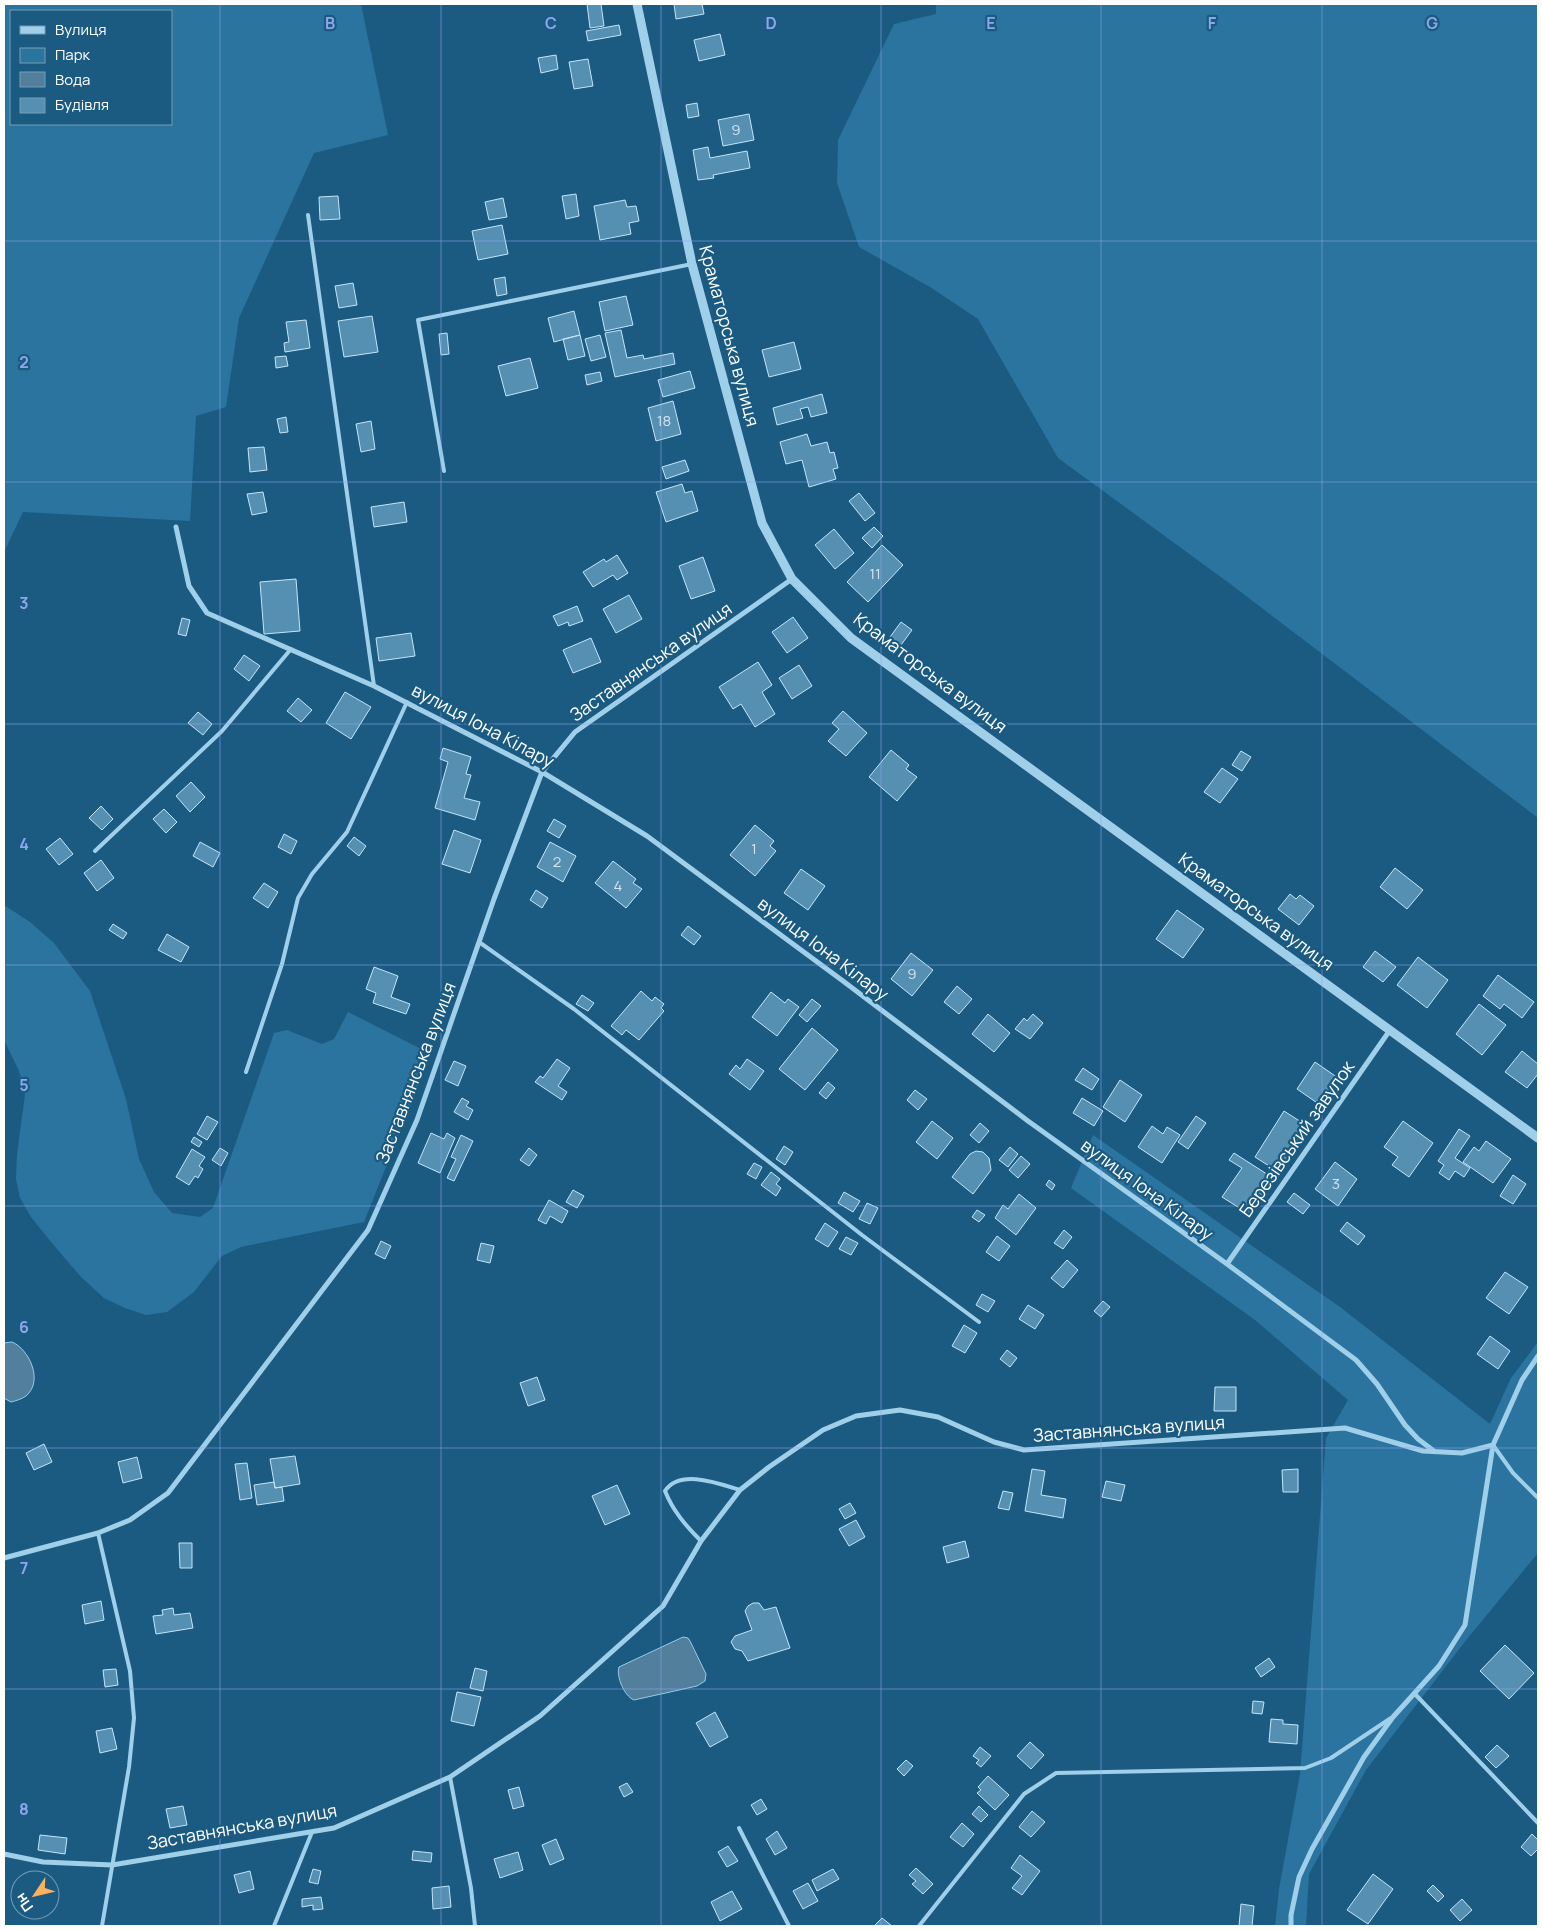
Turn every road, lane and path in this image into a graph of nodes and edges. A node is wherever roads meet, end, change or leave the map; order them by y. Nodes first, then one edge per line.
1 (637, 4) edge
2 (308, 215) dead end
3 (692, 264) junction
4 (444, 471) dead end
5 (176, 526) dead end
6 (792, 579) junction
7 (291, 649) junction
8 (374, 686) junction
9 (407, 702) junction
10 (542, 772) junction
11 (95, 851) dead end
12 (479, 942) junction
13 (1390, 1030) junction
14 (246, 1072) dead end
15 (1538, 1138) edge
16 (1227, 1264) junction
17 (978, 1322) dead end
18 (1538, 1356) edge
19 (1492, 1445) junction
20 (1435, 1452) junction
21 (740, 1490) junction
22 (1538, 1498) edge
23 (98, 1533) junction
24 (701, 1541) junction
25 (4, 1558) edge
26 (1414, 1692) junction
27 (1393, 1717) junction
28 (450, 1777) junction
29 (1538, 1823) edge
30 (738, 1828) dead end
31 (312, 1832) junction
32 (4, 1854) edge
33 (112, 1864) junction
34 (102, 1926) edge
35 (274, 1926) edge
36 (475, 1926) edge
37 (789, 1926) edge
38 (919, 1926) edge
39 (1291, 1926) edge

1 - 3 street, Краматорська вулиця
2 - 8 lane
3 - 4 lane
3 - 6 street, Краматорська вулиця
5 - 7 street, вулиця Іона Кілару
6 - 10 street, Заставнянська вулиця
6 - 13 street, Краматорська вулиця
7 - 8 street, вулиця Іона Кілару
7 - 11 lane
8 - 9 street, вулиця Іона Кілару
9 - 10 street, вулиця Іона Кілару
9 - 14 lane
10 - 12 street, Заставнянська вулиця
10 - 16 street, вулиця Іона Кілару
12 - 17 lane
12 - 23 street, Заставнянська вулиця
13 - 15 street, Краматорська вулиця
13 - 16 street, Березівський завулок
16 - 20 street, вулиця Іона Кілару
18 - 19 street
19 - 20 street, Заставнянська вулиця
19 - 22 lane
19 - 26 street
20 - 21 street, Заставнянська вулиця
21 - 24 street, Заставнянська вулиця
21 - 24 lane
23 - 25 street, Заставнянська вулиця
23 - 33 lane
24 - 28 street, Заставнянська вулиця
26 - 27 street
26 - 29 lane
27 - 38 lane
27 - 39 street
28 - 31 street, Заставнянська вулиця
28 - 36 lane
30 - 37 lane
31 - 33 street, Заставнянська вулиця
31 - 35 lane
32 - 33 street, Заставнянська вулиця
33 - 34 lane

